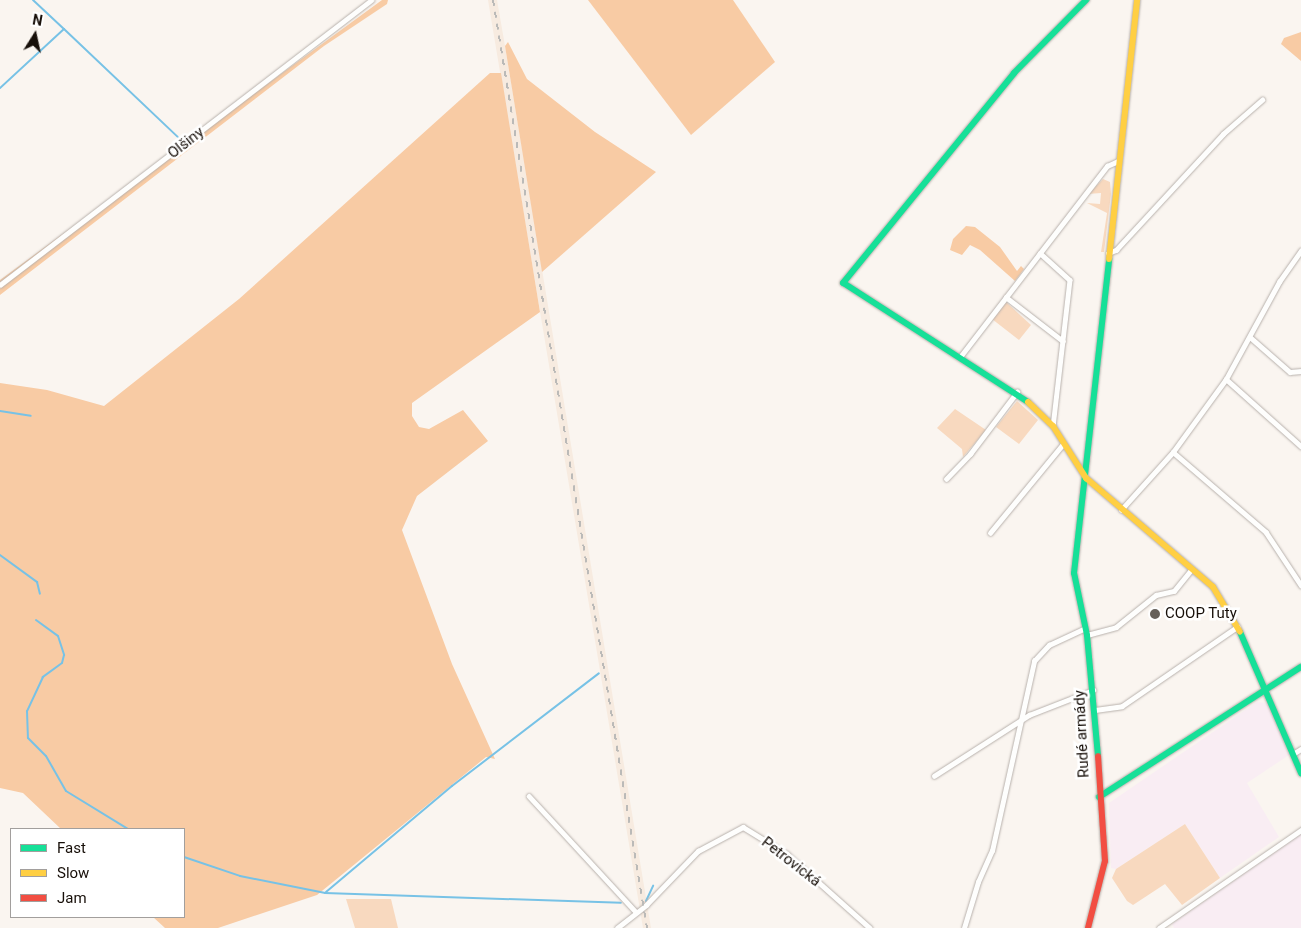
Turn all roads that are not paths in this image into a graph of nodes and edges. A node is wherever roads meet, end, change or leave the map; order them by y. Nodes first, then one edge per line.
1 (371, 0) edge
2 (1086, 0) edge
3 (1137, 0) edge
4 (1262, 100) dead end
5 (1118, 161) junction
6 (1301, 251) edge
7 (1108, 252) junction
8 (1040, 253) junction
9 (0, 285) edge
10 (1006, 297) junction
11 (1250, 338) junction
12 (1063, 340) junction
13 (959, 359) junction
14 (1301, 371) edge
15 (1226, 379) junction
16 (1016, 392) junction
17 (1053, 426) junction
18 (1063, 444) junction
19 (1301, 446) edge
20 (1173, 452) junction
21 (1083, 475) junction
22 (946, 479) dead end
23 (1121, 510) junction
24 (990, 533) dead end
25 (1192, 569) junction
26 (1301, 585) edge
27 (1237, 627) junction
28 (1086, 632) junction
29 (1301, 667) edge
30 (1093, 690) junction
31 (1266, 690) junction
32 (1095, 710) junction
33 (1022, 720) junction
34 (1301, 749) edge
35 (1293, 754) junction
36 (1301, 773) edge
37 (934, 776) dead end
38 (529, 796) dead end
39 (1099, 797) junction
40 (1301, 830) edge
41 (636, 912) junction
42 (617, 928) edge
43 (870, 928) edge
44 (964, 928) edge
45 (1088, 928) edge
46 (1160, 928) edge

1 - 9 street, Olšiny
2 - 13 street
3 - 5 street, Rudé armády
4 - 7 street
5 - 7 street, Rudé armády
5 - 8 street
6 - 11 street
7 - 21 street, Rudé armády
8 - 10 street
8 - 12 street
10 - 12 street
10 - 13 street
11 - 14 street
11 - 15 street
12 - 17 street
13 - 16 street
15 - 19 street
15 - 20 street
16 - 17 street
16 - 22 street
17 - 18 street
18 - 21 street
18 - 24 street
20 - 23 street
20 - 26 street
21 - 23 street
21 - 28 street, Rudé armády
23 - 25 street
25 - 27 street
25 - 28 street
27 - 31 street
27 - 32 street
28 - 30 street, Rudé armády
28 - 33 street
29 - 31 street
30 - 32 street, Rudé armády
30 - 33 street
31 - 35 street
31 - 39 street
32 - 39 street, Rudé armády
33 - 37 street
33 - 44 street
34 - 35 street
35 - 36 street
38 - 41 street
39 - 45 street, Rudé armády
40 - 46 street
41 - 42 street, Petrovická
41 - 43 street, Petrovická

